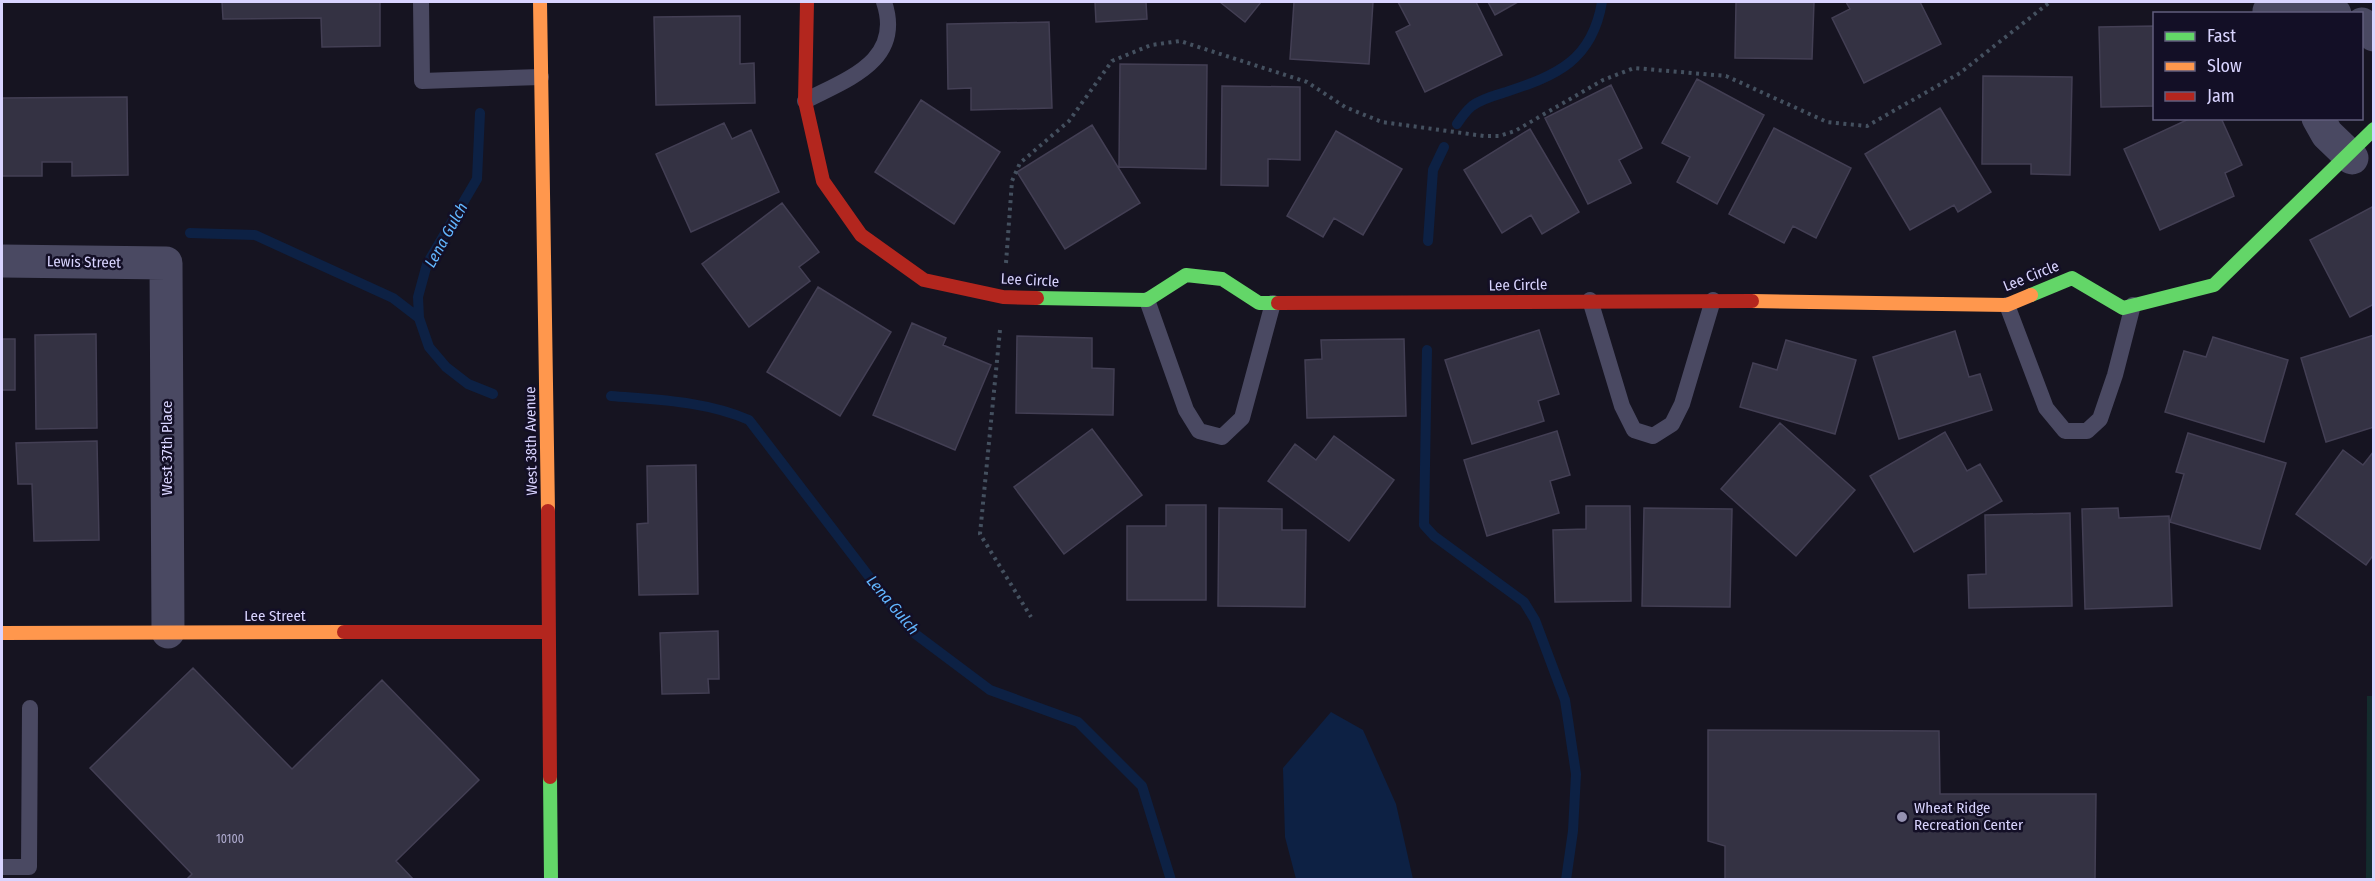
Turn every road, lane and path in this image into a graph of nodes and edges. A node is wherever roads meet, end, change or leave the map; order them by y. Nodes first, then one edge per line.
1 (421, 2) edge
2 (540, 2) edge
3 (807, 2) edge
4 (884, 2) edge
5 (2050, 2) edge
6 (2288, 2) edge
7 (2306, 2) edge
8 (2269, 12) edge
9 (2330, 12) edge
10 (541, 77) junction
11 (805, 101) junction
12 (2319, 120) edge
13 (2373, 129) edge
14 (2350, 156) junction
15 (2, 261) edge
16 (166, 263) joint
17 (1003, 297) junction
18 (1147, 300) junction
19 (1590, 300) junction
20 (1713, 300) junction
21 (1273, 303) junction
22 (2007, 305) junction
23 (2133, 305) junction
24 (1031, 617) dead end
25 (168, 632) junction
26 (549, 632) junction
27 (2, 633) edge
28 (30, 708) dead end
29 (2, 867) edge
30 (29, 873) edge
31 (551, 879) edge

1 - 10 lane
2 - 10 street, West 38th Avenue
3 - 11 street, Lee Circle
4 - 11 lane
5 - 17 path
6 - 8 street
7 - 9 street
10 - 26 street, West 38th Avenue
11 - 17 street, Lee Circle
12 - 14 street
13 - 14 street, Lee Circle
14 - 23 street, Lee Circle
15 - 16 street, Lewis Street
16 - 25 street, West 37th Place
17 - 18 street, Lee Circle
17 - 24 path
18 - 21 street, Lee Circle
18 - 21 lane
19 - 20 street, Lee Circle
19 - 20 lane
19 - 21 street, Lee Circle
20 - 22 street, Lee Circle
22 - 23 street, Lee Circle
22 - 23 lane
25 - 26 street, Lee Street
25 - 27 street, Lee Street
26 - 31 street, West 38th Avenue
28 - 30 lane
29 - 30 lane

